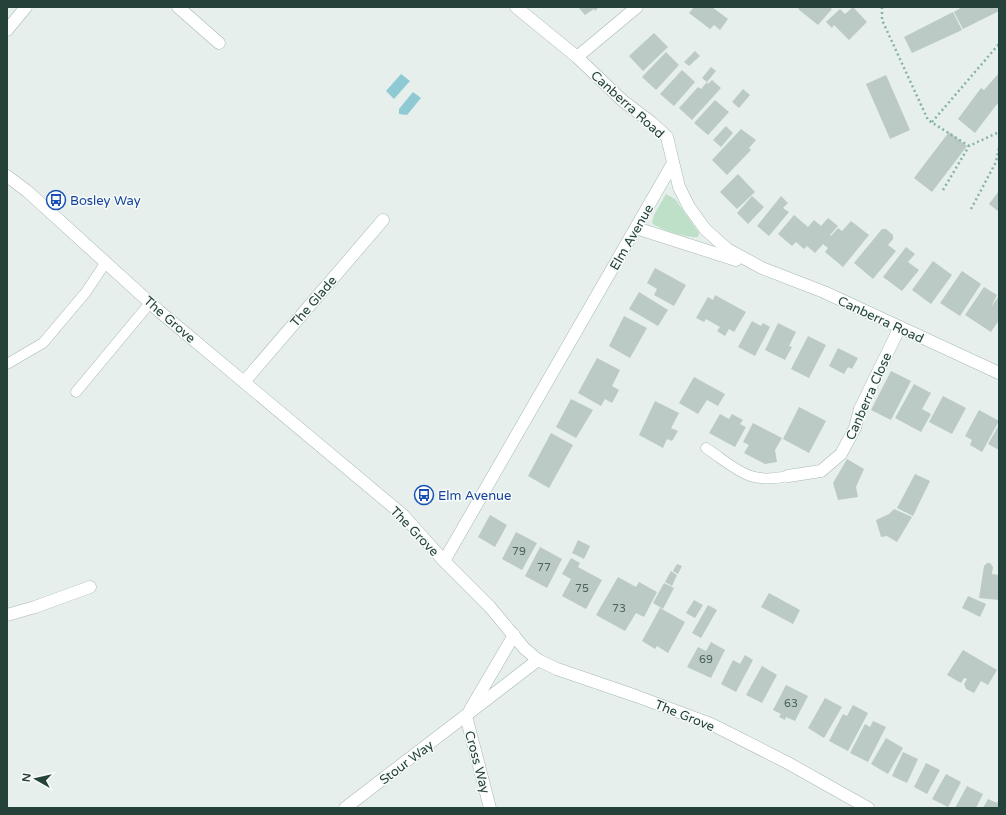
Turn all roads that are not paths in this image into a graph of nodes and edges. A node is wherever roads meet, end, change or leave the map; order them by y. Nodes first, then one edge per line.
1 (26, 7) edge
2 (178, 7) edge
3 (516, 7) edge
4 (637, 7) edge
5 (7, 30) edge
6 (219, 43) dead end
7 (577, 57) junction
8 (673, 163) junction
9 (7, 176) edge
10 (383, 220) dead end
11 (636, 228) junction
12 (106, 262) junction
13 (762, 268) junction
14 (150, 303) junction
15 (900, 327) junction
16 (7, 364) edge
17 (999, 373) edge
18 (244, 382) junction
19 (76, 392) dead end
20 (706, 448) dead end
21 (788, 476) joint
22 (444, 561) junction
23 (90, 587) dead end
24 (7, 615) edge
25 (514, 635) junction
26 (538, 660) junction
27 (466, 716) junction
28 (345, 808) edge
29 (490, 808) edge
30 (868, 808) edge

1 - 5 street
2 - 6 street
3 - 7 street, Canberra Road
4 - 7 street
7 - 8 street, Canberra Road
8 - 11 street, Elm Avenue
8 - 13 street, Canberra Road
9 - 12 street, The Grove
10 - 18 street, The Glade
11 - 13 street, Canberra Road
11 - 22 street, Elm Avenue
12 - 14 street, The Grove
12 - 16 lane
13 - 15 street, Canberra Road
14 - 18 street, The Grove
14 - 19 lane
15 - 17 street, Canberra Road
15 - 21 street, Canberra Close
18 - 22 street, The Grove
20 - 21 lane
22 - 25 street, The Grove
23 - 24 street
25 - 26 street, The Grove
25 - 27 street, Stour Way
26 - 27 street, Stour Way
26 - 30 street, The Grove
27 - 28 street, Stour Way
27 - 29 street, Cross Way

